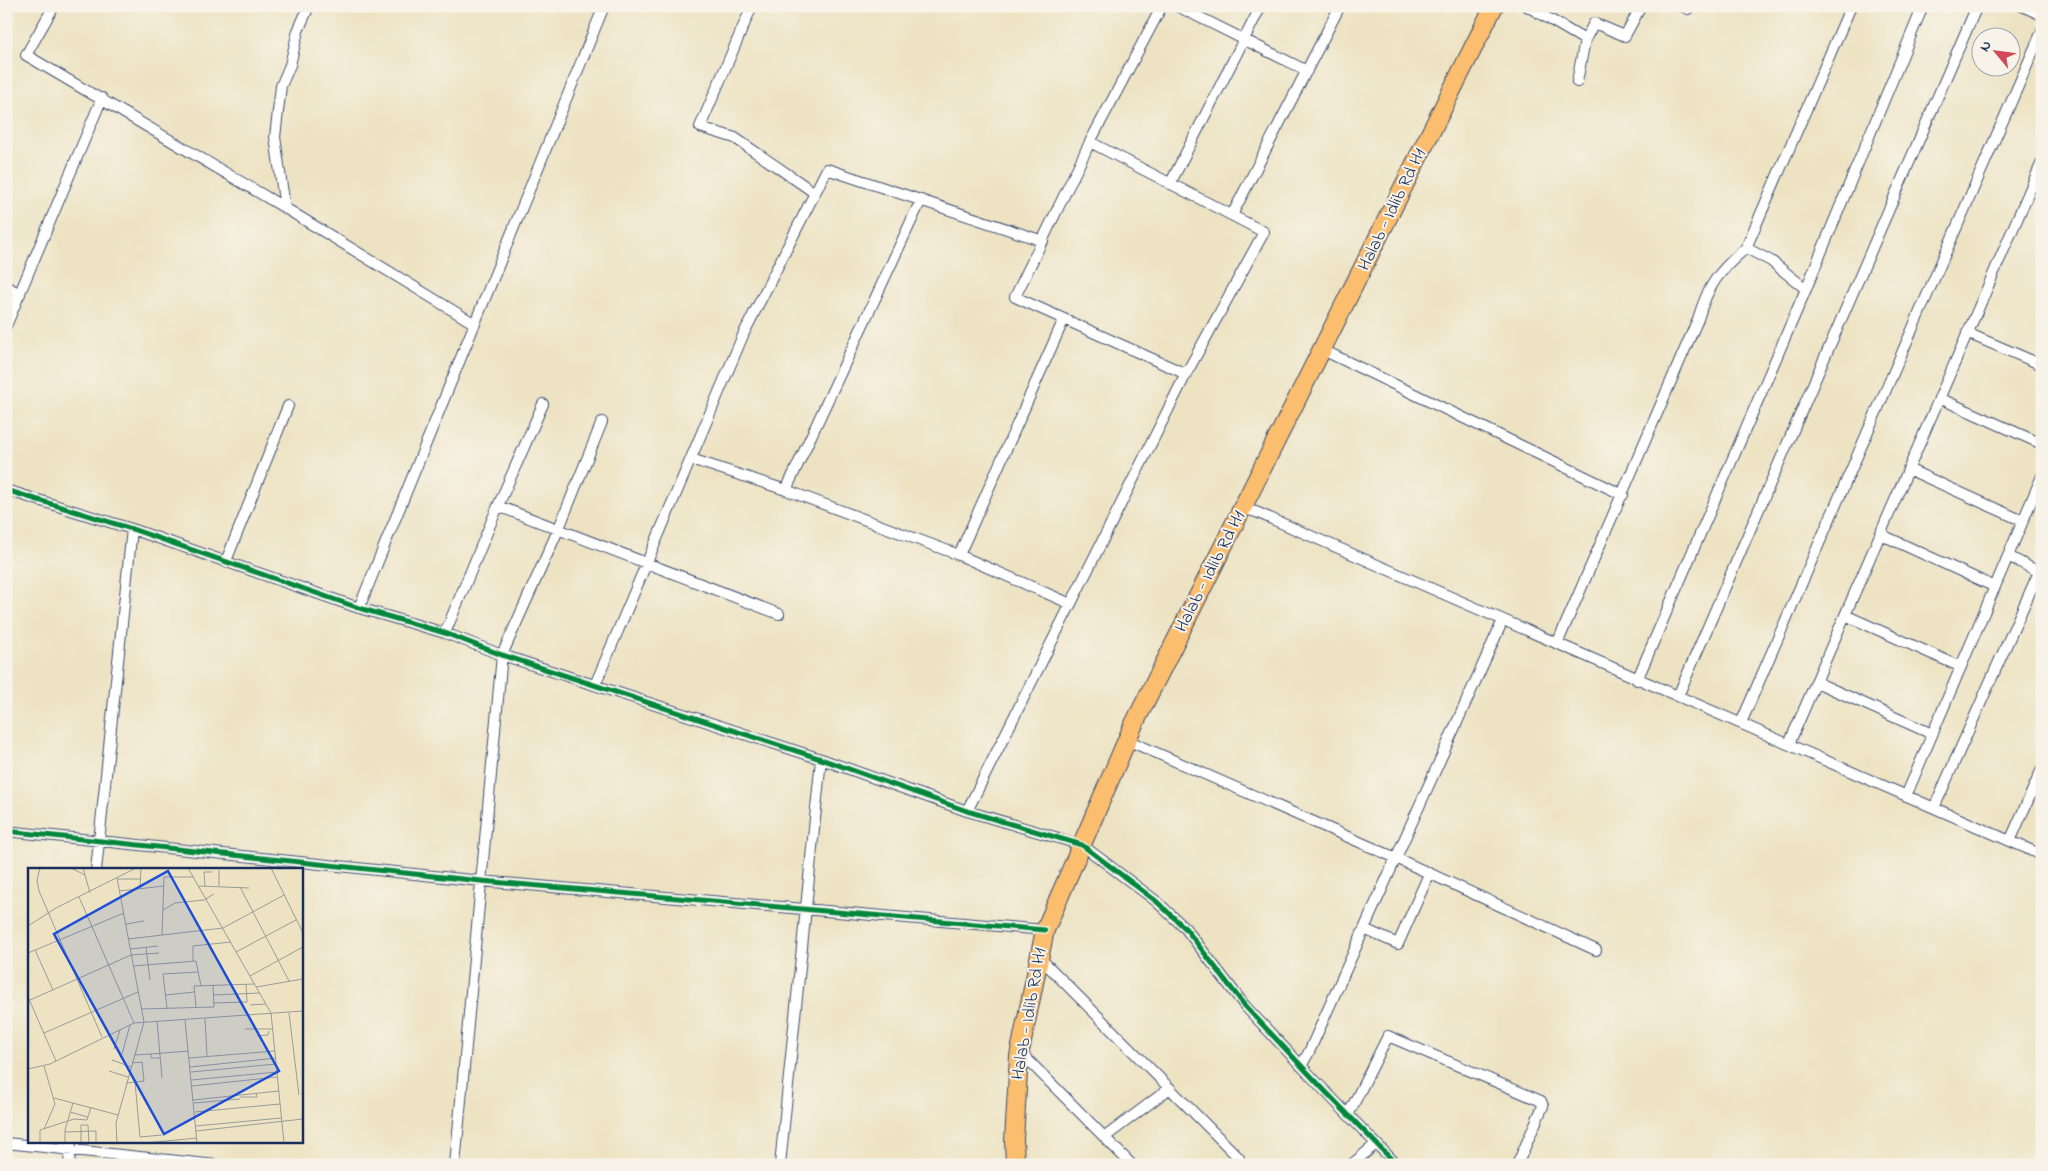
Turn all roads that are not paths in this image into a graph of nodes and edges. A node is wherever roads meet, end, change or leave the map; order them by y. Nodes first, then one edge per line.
1 (54, 6) edge
2 (309, 6) edge
3 (604, 6) edge
4 (752, 6) edge
5 (1162, 6) edge
6 (1177, 6) edge
7 (1261, 6) edge
8 (1340, 6) edge
9 (1494, 6) edge
10 (1527, 6) edge
11 (1641, 6) edge
12 (1682, 6) edge
13 (1689, 6) edge
14 (1851, 6) edge
15 (1923, 6) edge
16 (1977, 6) edge
17 (2022, 6) edge
18 (2042, 15) edge
19 (2042, 31) edge
20 (1244, 40) junction
21 (1585, 40) junction
22 (1307, 71) junction
23 (1577, 82) dead end
24 (102, 98) junction
25 (1090, 142) junction
26 (2042, 162) edge
27 (1170, 184) junction
28 (815, 193) junction
29 (921, 200) junction
30 (285, 208) junction
31 (1232, 216) junction
32 (1042, 241) junction
33 (1746, 248) junction
34 (6, 286) edge
35 (1806, 289) junction
36 (20, 294) junction
37 (1064, 319) junction
38 (475, 324) junction
39 (6, 326) edge
40 (1968, 333) junction
41 (1323, 350) junction
42 (2042, 365) edge
43 (1186, 374) junction
44 (1939, 398) junction
45 (543, 404) dead end
46 (288, 406) dead end
47 (602, 422) dead end
48 (2042, 444) edge
49 (691, 459) junction
50 (1908, 469) junction
51 (2042, 476) edge
52 (6, 490) edge
53 (786, 490) junction
54 (1623, 495) junction
55 (498, 506) junction
56 (1243, 509) junction
57 (2023, 521) junction
58 (558, 528) junction
59 (132, 530) junction
60 (1880, 534) junction
61 (958, 555) junction
62 (2008, 556) junction
63 (226, 561) junction
64 (647, 562) junction
65 (2040, 568) edge
66 (1995, 587) junction
67 (1071, 604) junction
68 (359, 608) junction
69 (779, 614) dead end
70 (1845, 615) junction
71 (1503, 620) junction
72 (445, 633) junction
73 (1557, 644) junction
74 (502, 655) junction
75 (1961, 667) junction
76 (1636, 680) junction
77 (1816, 682) junction
78 (594, 685) junction
79 (1678, 696) junction
80 (1741, 723) junction
81 (1932, 734) junction
82 (1127, 740) junction
83 (1789, 744) junction
84 (820, 759) junction
85 (2042, 769) edge
86 (1906, 796) junction
87 (1934, 808) junction
88 (967, 811) junction
89 (6, 832) edge
90 (98, 841) junction
91 (2010, 841) junction
92 (1082, 845) junction
93 (2042, 855) edge
94 (1396, 858) junction
95 (96, 868) edge
96 (1429, 874) junction
97 (481, 881) junction
98 (805, 910) junction
99 (1364, 929) junction
100 (1045, 930) junction
101 (1596, 950) dead end
102 (1039, 958) junction
103 (1020, 1052) junction
104 (1301, 1066) junction
105 (1170, 1088) junction
106 (1348, 1115) junction
107 (1105, 1137) junction
108 (6, 1143) edge
109 (1376, 1144) junction
110 (71, 1146) edge
111 (1239, 1158) dead end
112 (69, 1165) edge
113 (216, 1165) edge
114 (455, 1165) edge
115 (780, 1165) edge
116 (1014, 1165) edge
117 (1132, 1165) edge
118 (1351, 1165) edge
119 (1397, 1165) edge
120 (1517, 1165) edge

1 - 24 street
2 - 30 street
3 - 38 street
4 - 28 street
5 - 25 street
6 - 20 street
7 - 20 street
8 - 22 street
9 - 41 highway, Halab - Idlib Rd H1
10 - 21 street
11 - 21 street
12 - 13 street
14 - 33 street
15 - 35 street
16 - 79 street
17 - 18 street
19 - 80 street
20 - 22 street
20 - 27 street
21 - 23 street
22 - 31 street
24 - 30 street
24 - 36 street
25 - 27 street
25 - 32 street
26 - 40 street
27 - 31 street
28 - 29 street
28 - 49 street
29 - 32 street
29 - 53 street
30 - 38 street
31 - 43 street
32 - 37 street
33 - 35 street
33 - 54 street
34 - 36 street
35 - 76 street
36 - 39 street
37 - 43 street
37 - 61 street
38 - 68 street
40 - 42 street
40 - 44 street
41 - 54 street
41 - 56 highway, Halab - Idlib Rd H1
43 - 67 street
44 - 48 street
44 - 50 street
45 - 55 street
46 - 63 street
47 - 58 street
49 - 53 street
49 - 64 street
50 - 57 street
50 - 60 street
51 - 57 street
52 - 59 street
53 - 61 street
54 - 73 street
55 - 58 street
55 - 72 street
56 - 71 street
56 - 82 highway, Halab - Idlib Rd H1
57 - 62 street
58 - 64 street
58 - 74 street
59 - 63 street
59 - 90 street
60 - 66 street
60 - 70 street
61 - 67 street
62 - 65 street
62 - 66 street
63 - 68 street
64 - 69 street
64 - 78 street
65 - 87 street
66 - 75 street
67 - 88 street
68 - 72 street
70 - 75 street
70 - 77 street
71 - 73 street
71 - 94 street
72 - 74 street
73 - 76 street
74 - 78 street
74 - 97 street
75 - 81 street
76 - 79 street
77 - 81 street
77 - 83 street
78 - 84 street
79 - 80 street
80 - 83 street
81 - 86 street
82 - 92 highway, Halab - Idlib Rd H1
82 - 94 street
83 - 86 street
84 - 88 street
84 - 98 street
85 - 91 street
86 - 87 street
87 - 91 street
88 - 92 street
89 - 90 street
90 - 95 street
90 - 97 street
91 - 93 street
92 - 100 highway, Halab - Idlib Rd H1
92 - 104 street
94 - 96 street
94 - 99 street
96 - 99 street
96 - 101 street
97 - 98 street
97 - 114 street
98 - 100 street
98 - 115 street
99 - 104 street
100 - 102 highway, Halab - Idlib Rd H1
102 - 103 highway, Halab - Idlib Rd H1
102 - 105 street
103 - 107 street
103 - 116 highway, Halab - Idlib Rd H1
104 - 106 street
105 - 107 street
105 - 111 street
106 - 109 street
106 - 120 street
107 - 117 street
108 - 110 street
109 - 118 street
109 - 119 street
110 - 112 street
110 - 113 street

